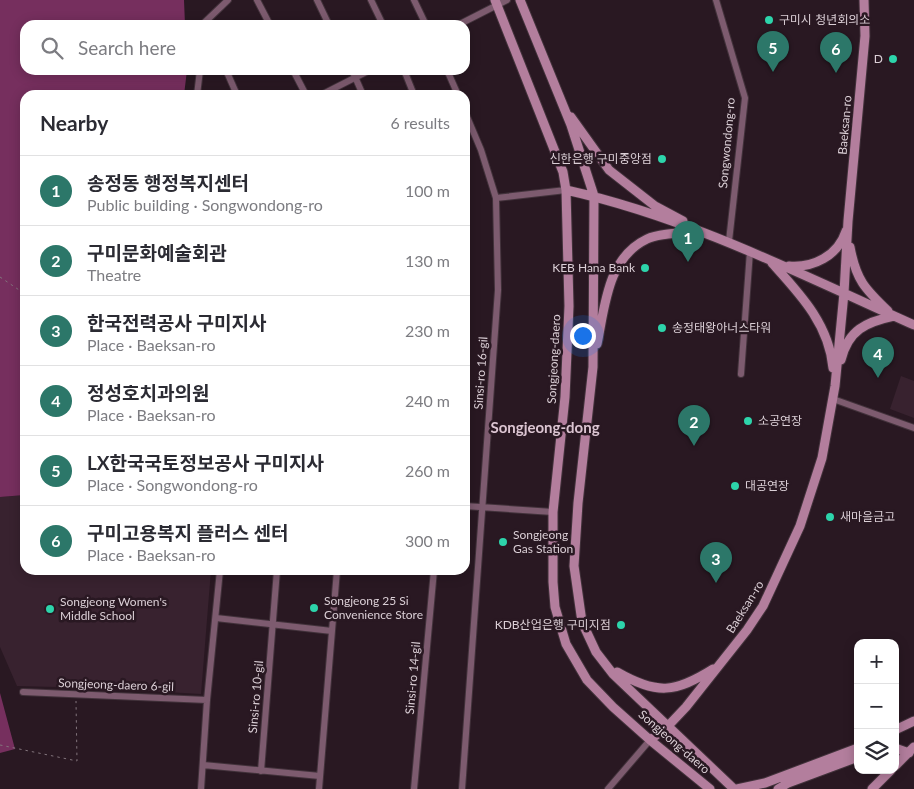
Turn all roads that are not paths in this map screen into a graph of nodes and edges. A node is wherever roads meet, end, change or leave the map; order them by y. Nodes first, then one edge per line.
1 (228, 0) edge
2 (257, 0) edge
3 (317, 0) edge
4 (371, 0) edge
5 (414, 0) edge
6 (507, 0) edge
7 (520, 0) edge
8 (716, 0) edge
9 (864, 0) edge
10 (496, 3) edge
11 (210, 20) edge
12 (267, 20) edge
13 (327, 20) edge
14 (381, 20) edge
15 (424, 20) edge
16 (467, 20) edge
17 (200, 75) edge
18 (228, 75) edge
19 (296, 75) edge
20 (359, 75) edge
21 (406, 75) edge
22 (449, 75) edge
23 (355, 77) junction
24 (198, 90) edge
25 (235, 90) edge
26 (303, 90) edge
27 (330, 90) edge
28 (361, 90) edge
29 (412, 90) edge
30 (456, 90) edge
31 (563, 106) junction
32 (470, 123) edge
33 (566, 190) junction
34 (594, 196) junction
35 (496, 198) junction
36 (848, 221) junction
37 (703, 232) junction
38 (729, 241) junction
39 (750, 251) junction
40 (768, 259) junction
41 (844, 293) junction
42 (894, 316) junction
43 (914, 325) edge
44 (593, 367) junction
45 (741, 374) dead end
46 (835, 386) junction
47 (833, 399) junction
48 (914, 428) edge
49 (470, 506) edge
50 (482, 507) junction
51 (553, 512) junction
52 (220, 575) edge
53 (277, 575) edge
54 (337, 575) edge
55 (434, 575) edge
56 (216, 618) junction
57 (273, 625) junction
58 (332, 631) junction
59 (720, 665) junction
60 (608, 667) junction
61 (24, 692) dead end
62 (207, 700) junction
63 (914, 721) edge
64 (668, 726) junction
65 (897, 729) edge
66 (650, 740) junction
67 (899, 748) edge
68 (854, 750) edge
69 (912, 750) edge
70 (899, 752) edge
71 (854, 758) edge
72 (899, 762) edge
73 (203, 765) junction
74 (261, 771) junction
75 (881, 774) edge
76 (887, 774) edge
77 (320, 776) junction
78 (880, 780) junction
79 (201, 789) edge
80 (319, 789) edge
81 (414, 789) edge
82 (462, 789) edge
83 (608, 789) edge
84 (710, 789) edge
85 (735, 789) edge
86 (778, 789) edge
87 (872, 789) edge

1 - 11 street
2 - 12 street
3 - 13 street
4 - 14 street
5 - 15 street
6 - 10 street
7 - 31 street, Songjeong-daero
8 - 38 street, Songwondong-ro
9 - 36 street, Baeksan-ro
10 - 16 street
10 - 33 street, Songjeong-daero
17 - 24 street
18 - 25 street
19 - 26 street
20 - 23 street
21 - 29 street
22 - 30 street
23 - 27 street
23 - 28 street
31 - 34 street, Songjeong-daero
31 - 37 street
32 - 35 street, Sinsi-ro 16-gil
33 - 34 street
33 - 35 street
33 - 51 street, Songjeong-daero
34 - 37 street
34 - 44 street, Songjeong-daero
35 - 50 street, Sinsi-ro 16-gil
36 - 40 street, Baeksan-ro
36 - 41 street, Baeksan-ro
36 - 42 street, Baeksan-ro
37 - 38 street
37 - 44 street
38 - 39 street
39 - 40 street
39 - 45 street
40 - 41 street
40 - 46 street, Baeksan-ro
41 - 42 street
41 - 46 street, Baeksan-ro
42 - 43 street
42 - 46 street, Baeksan-ro
44 - 60 street, Songjeong-daero
46 - 47 street, Baeksan-ro
47 - 48 street
47 - 59 street, Baeksan-ro
49 - 50 street
50 - 51 street
50 - 82 street, Sinsi-ro 16-gil
51 - 66 street, Songjeong-daero
52 - 56 street
53 - 57 street, Sinsi-ro 10-gil
54 - 58 street
55 - 81 street, Sinsi-ro 14-gil
56 - 57 street
56 - 62 street
57 - 58 street
57 - 74 street, Sinsi-ro 10-gil
58 - 77 street
59 - 60 street
59 - 64 street, Baeksan-ro
60 - 64 street, Songjeong-daero
61 - 62 street, Songjeong-daero 6-gil
62 - 73 street
63 - 65 street
64 - 66 street, Baeksan-ro
64 - 85 street, Songjeong-daero
66 - 83 street, Baeksan-ro
66 - 84 street, Songjeong-daero
67 - 69 street
68 - 85 street
69 - 70 street
69 - 72 street
71 - 86 street
73 - 74 street
73 - 79 street
74 - 77 street
75 - 78 street
76 - 78 street
77 - 80 street
78 - 87 street

